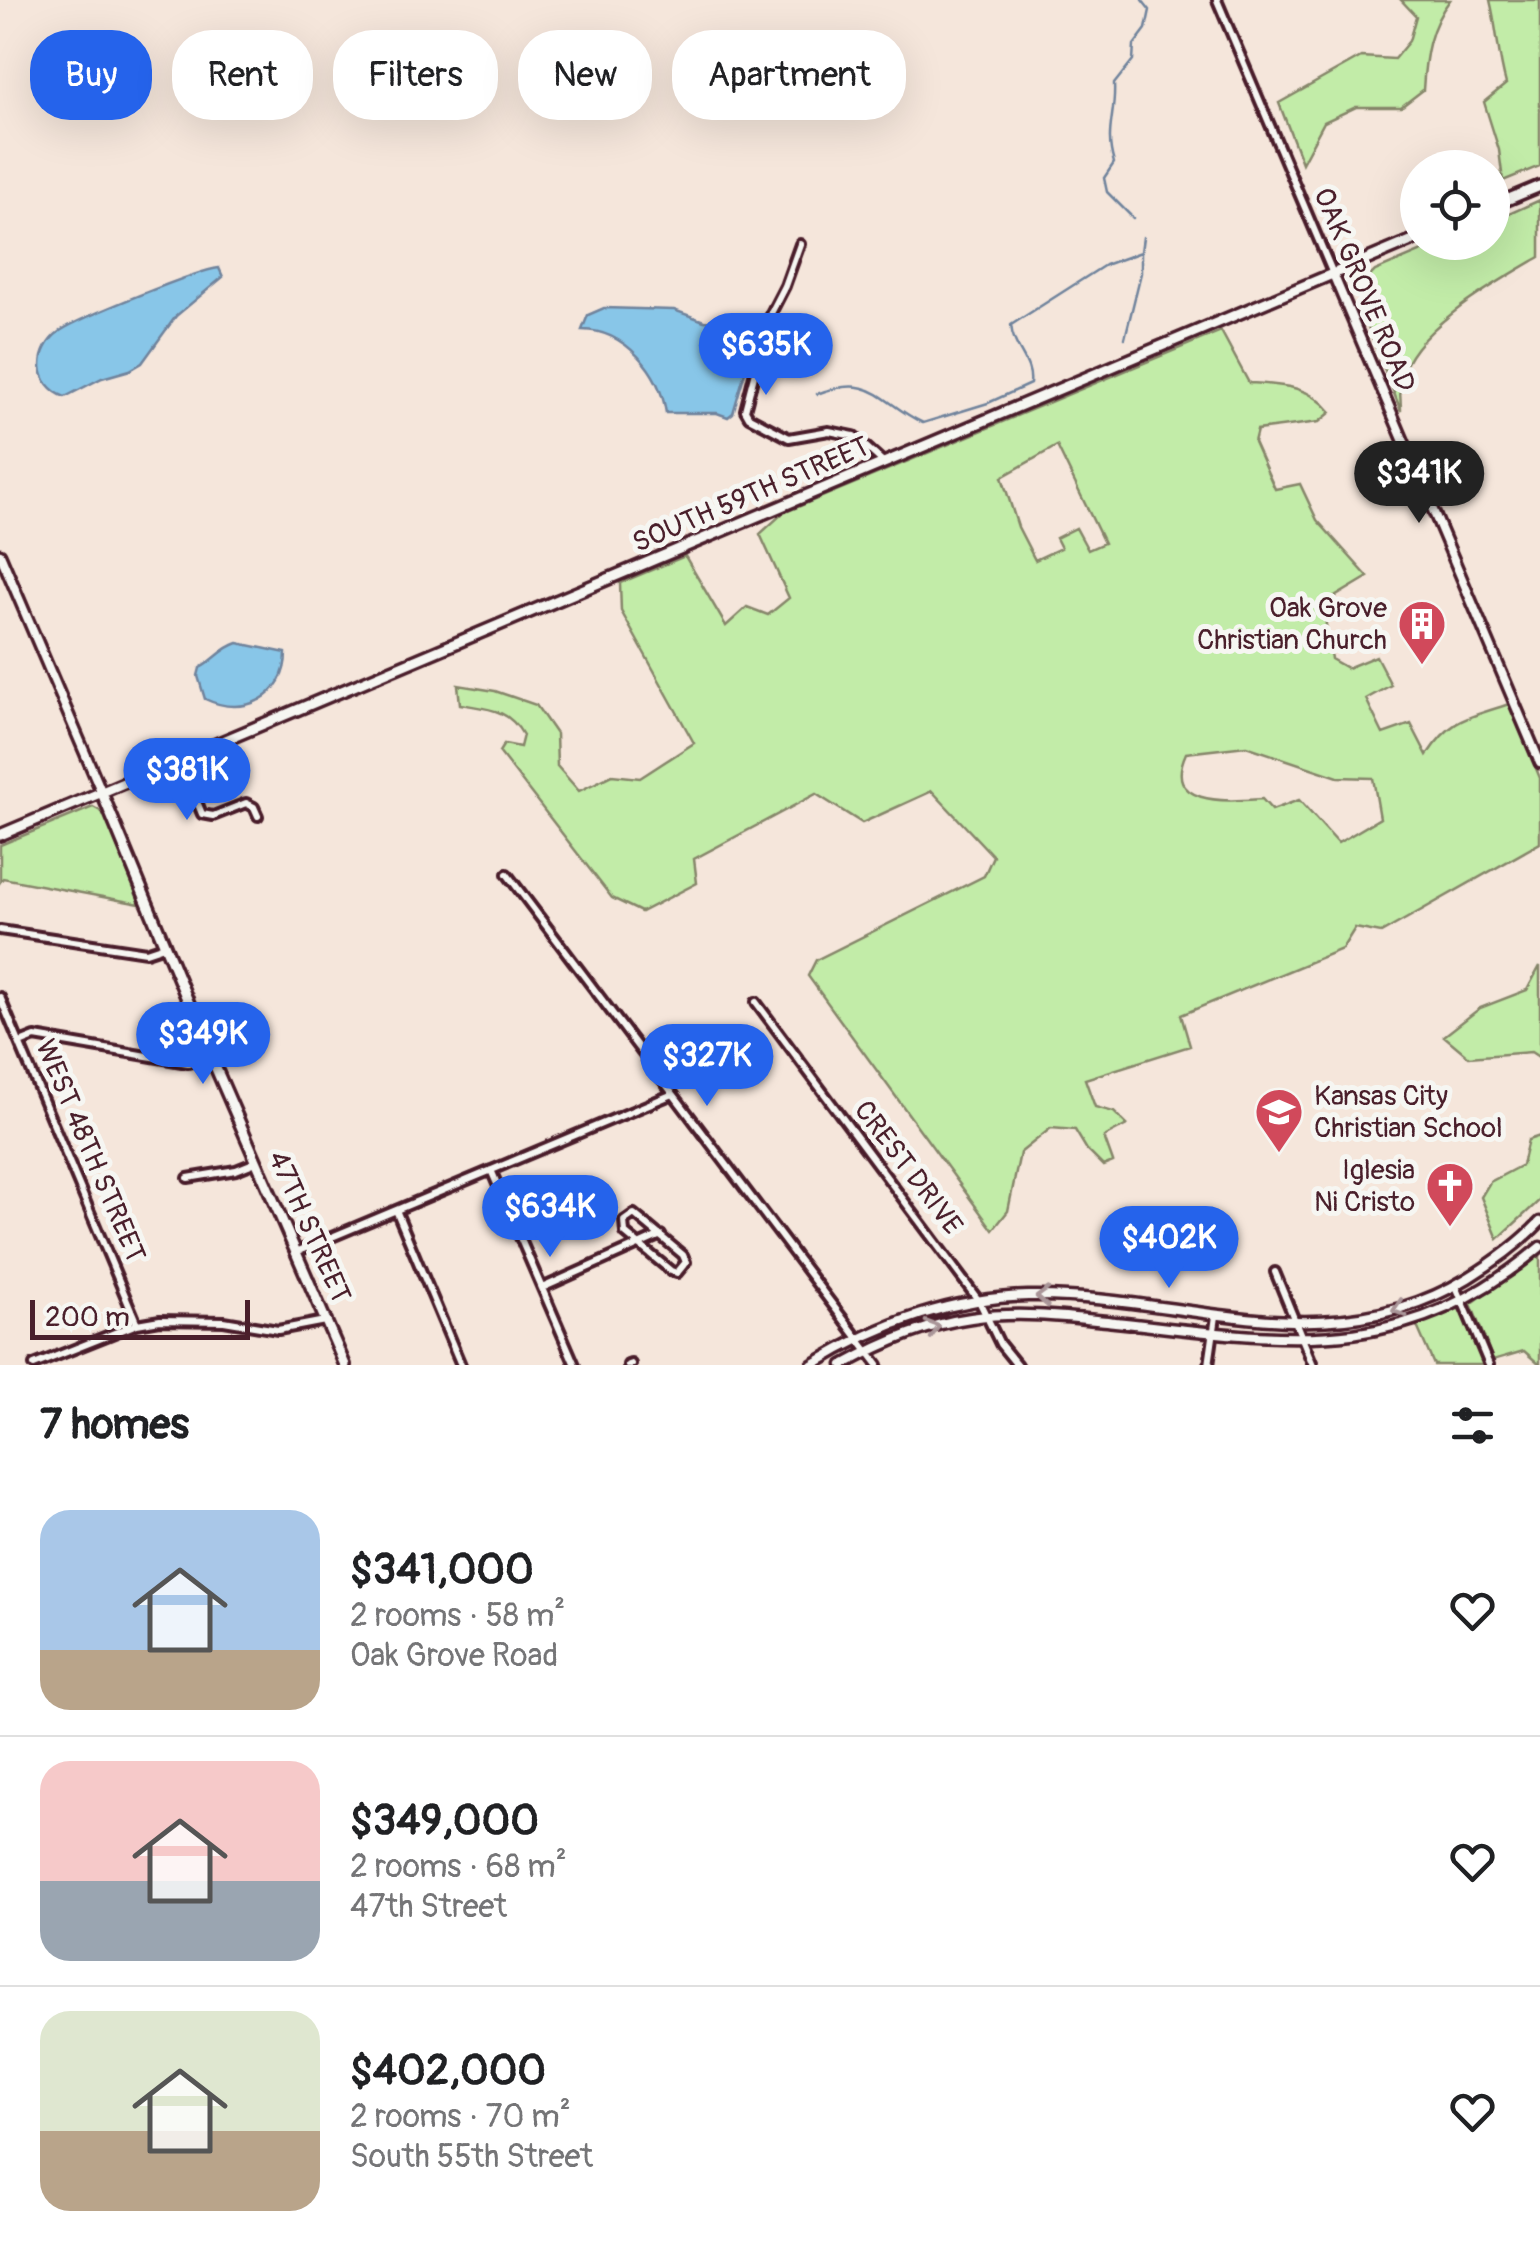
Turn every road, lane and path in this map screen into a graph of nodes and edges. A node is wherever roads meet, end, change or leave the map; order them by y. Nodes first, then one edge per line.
1 (1218, 0) edge
2 (1540, 186) edge
3 (1510, 198) edge
4 (800, 244) dead end
5 (1400, 246) edge
6 (1333, 274) junction
7 (884, 464) junction
8 (0, 554) edge
9 (180, 760) junction
10 (1540, 762) edge
11 (102, 792) junction
12 (258, 816) dead end
13 (0, 835) edge
14 (507, 874) dead end
15 (0, 930) edge
16 (164, 946) junction
17 (0, 997) edge
18 (756, 1002) dead end
19 (20, 1042) junction
20 (211, 1056) junction
21 (672, 1094) junction
22 (256, 1162) junction
23 (491, 1170) junction
24 (188, 1178) dead end
25 (396, 1210) junction
26 (1540, 1222) edge
27 (662, 1235) junction
28 (640, 1245) junction
29 (1540, 1247) edge
30 (296, 1252) junction
31 (1274, 1272) dead end
32 (1456, 1286) junction
33 (542, 1288) junction
34 (979, 1301) junction
35 (1463, 1301) junction
36 (1216, 1316) junction
37 (986, 1317) junction
38 (326, 1320) junction
39 (136, 1324) junction
40 (1295, 1324) junction
41 (1212, 1333) junction
42 (859, 1340) junction
43 (1302, 1341) junction
44 (868, 1352) junction
45 (34, 1365) edge
46 (345, 1365) edge
47 (461, 1365) edge
48 (575, 1365) edge
49 (812, 1365) edge
50 (843, 1365) edge
51 (878, 1365) edge
52 (1017, 1365) edge
53 (1208, 1365) edge
54 (1313, 1365) edge
55 (1490, 1365) edge

1 - 6 street, OAK GROVE ROAD
2 - 3 main road
4 - 7 street
5 - 6 main road, SOUTH 59TH STREET
6 - 7 main road, SOUTH 59TH STREET
6 - 10 street, OAK GROVE ROAD
7 - 9 main road, SOUTH 59TH STREET
8 - 11 street, 47TH STREET
9 - 11 main road, SOUTH 59TH STREET
9 - 12 street
11 - 13 main road, SOUTH 59TH STREET
11 - 16 main road, 47TH STREET
14 - 21 street
15 - 16 street
16 - 20 main road, 47TH STREET
17 - 19 street, WEST 48TH STREET
18 - 34 street, CREST DRIVE
19 - 20 street
19 - 39 street, WEST 48TH STREET
20 - 22 main road, 47TH STREET
21 - 23 street
21 - 42 street
22 - 24 street
22 - 30 main road, 47TH STREET
23 - 25 street
23 - 33 street
25 - 30 street
25 - 47 street
26 - 32 street
27 - 28 street
27 - 28 street
27 - 28 street
28 - 33 street
29 - 35 street
30 - 38 main road, 47TH STREET
31 - 40 street
32 - 35 street
32 -> 40 street
33 - 48 street
36 -> 34 street
34 - 37 street, CREST DRIVE
34 - 42 street
35 - 43 street
35 - 55 street
36 - 40 street
36 - 41 street
37 - 41 street
44 -> 37 street
37 - 52 street, CREST DRIVE
38 - 39 street
38 - 46 main road, 47TH STREET
39 - 45 street
40 - 43 street
41 - 43 street
41 - 53 street
42 - 44 street
42 - 49 street
43 - 54 street
44 - 50 street
44 - 51 street

